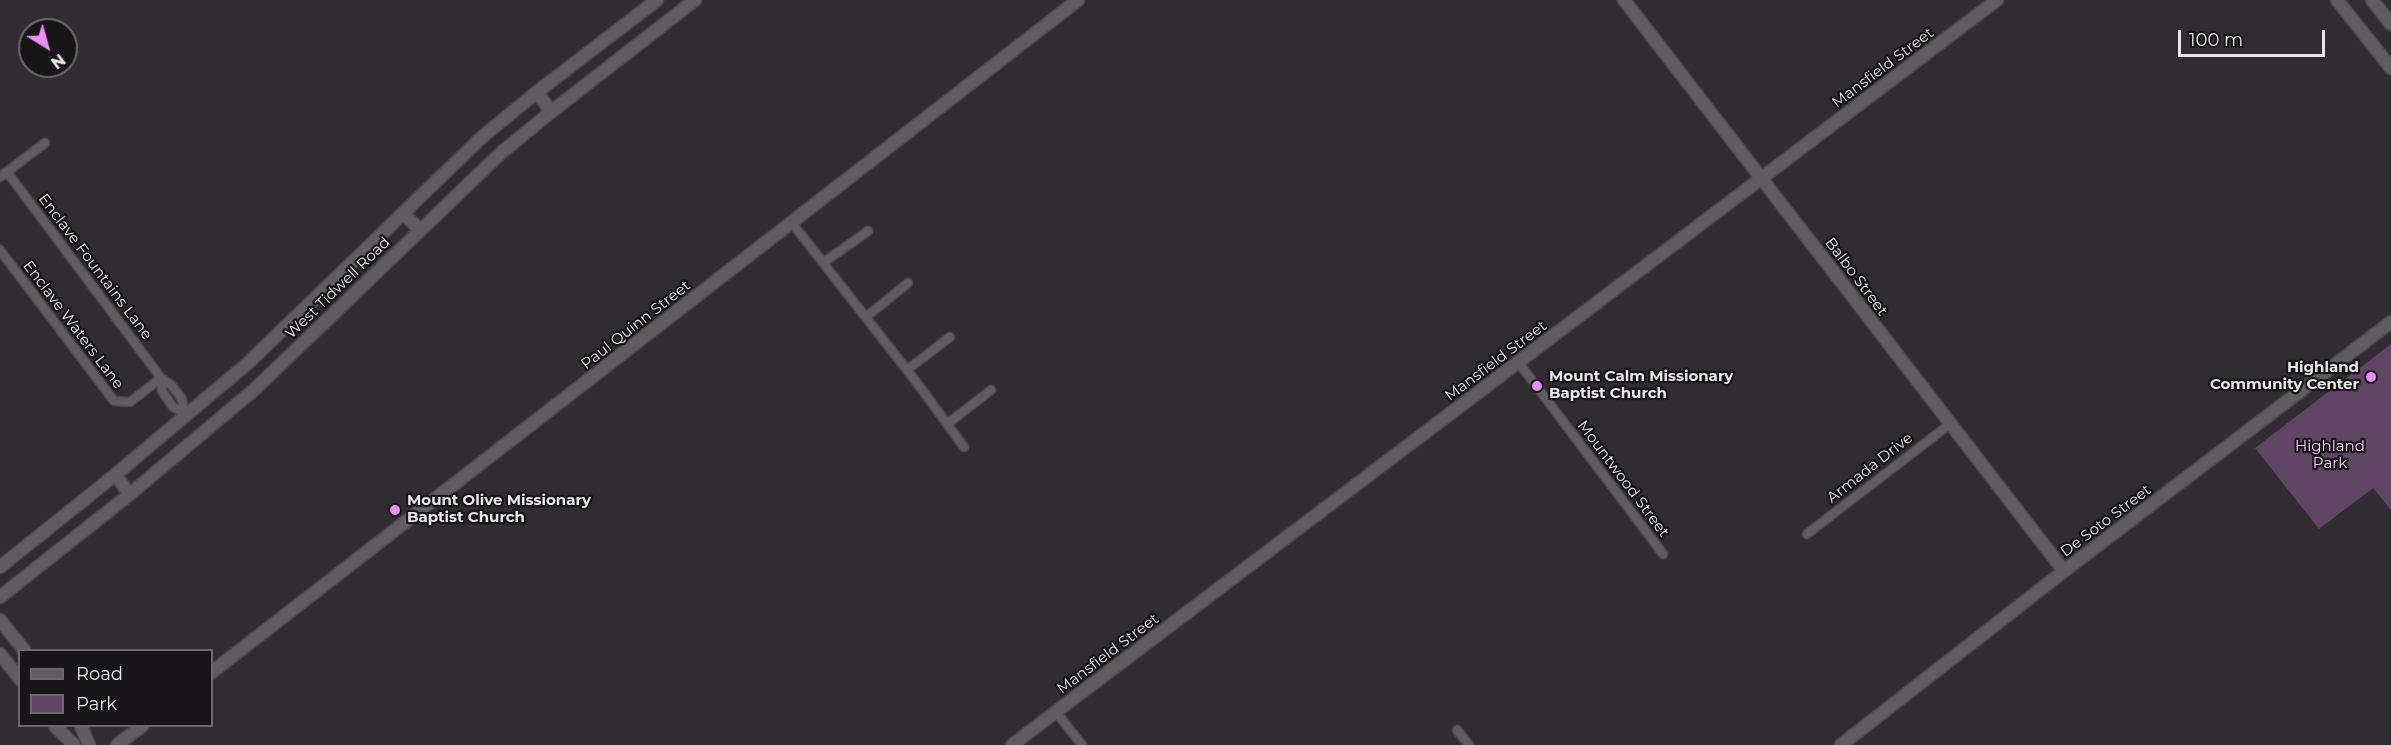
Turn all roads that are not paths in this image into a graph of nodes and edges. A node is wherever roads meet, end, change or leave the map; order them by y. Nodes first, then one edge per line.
1 (657, 0) edge
2 (1078, 0) edge
3 (1624, 0) edge
4 (1997, 0) edge
5 (2337, 0) edge
6 (2372, 0) edge
7 (691, 1) edge
8 (2391, 24) edge
9 (2391, 68) edge
10 (537, 92) junction
11 (551, 112) junction
12 (45, 143) dead end
13 (3, 175) edge
14 (1762, 178) junction
15 (403, 213) junction
16 (792, 223) junction
17 (420, 230) junction
18 (868, 231) dead end
19 (0, 250) edge
20 (824, 263) junction
21 (908, 283) dead end
22 (866, 317) junction
23 (2391, 322) edge
24 (950, 338) dead end
25 (1519, 363) junction
26 (907, 370) junction
27 (161, 378) junction
28 (991, 390) dead end
29 (185, 414) junction
30 (947, 424) junction
31 (1950, 424) junction
32 (964, 447) dead end
33 (115, 475) junction
34 (130, 494) junction
35 (1807, 534) dead end
36 (1663, 554) dead end
37 (0, 567) edge
38 (2064, 571) junction
39 (0, 597) edge
40 (0, 620) edge
41 (22, 649) edge
42 (0, 654) edge
43 (213, 671) edge
44 (18, 677) edge
45 (1056, 712) junction
46 (56, 727) edge
47 (81, 727) edge
48 (141, 727) edge
49 (1457, 730) dead end
50 (74, 745) edge
51 (88, 745) edge
52 (117, 745) edge
53 (1012, 745) edge
54 (1082, 745) edge
55 (1469, 745) edge
56 (1841, 745) edge

1 - 10 street, West Tidwell Road
2 - 16 street, Paul Quinn Street
3 - 14 street, Balbo Street
4 - 14 street, Mansfield Street
5 - 9 street
6 - 8 street
7 - 11 street, West Tidwell Road
10 - 11 street
10 - 15 street, West Tidwell Road
11 - 17 street, West Tidwell Road
12 - 13 street
13 - 27 street, Enclave Fountains Lane
14 - 25 street, Mansfield Street
14 - 31 street, Balbo Street
15 - 17 street
15 - 29 street, West Tidwell Road
16 - 20 street
16 - 43 street, Paul Quinn Street
17 - 34 street, West Tidwell Road
18 - 20 street
19 - 27 street, Enclave Waters Lane
20 - 22 street
21 - 22 street
22 - 26 street
23 - 38 street, De Soto Street
24 - 26 street
25 - 36 street, Mountwood Street
25 - 45 street, Mansfield Street
26 - 30 street
27 - 29 street, Enclave Fountains Lane
28 - 30 street
29 - 33 street, West Tidwell Road
30 - 32 street
31 - 35 street, Armada Drive
31 - 38 street, Balbo Street
33 - 34 street
33 - 37 street, West Tidwell Road
34 - 39 street, West Tidwell Road
38 - 56 street, De Soto Street
40 - 41 street
42 - 44 street
45 - 53 street, Mansfield Street
45 - 54 street
46 - 50 street
47 - 51 street
48 - 52 street
49 - 55 street

